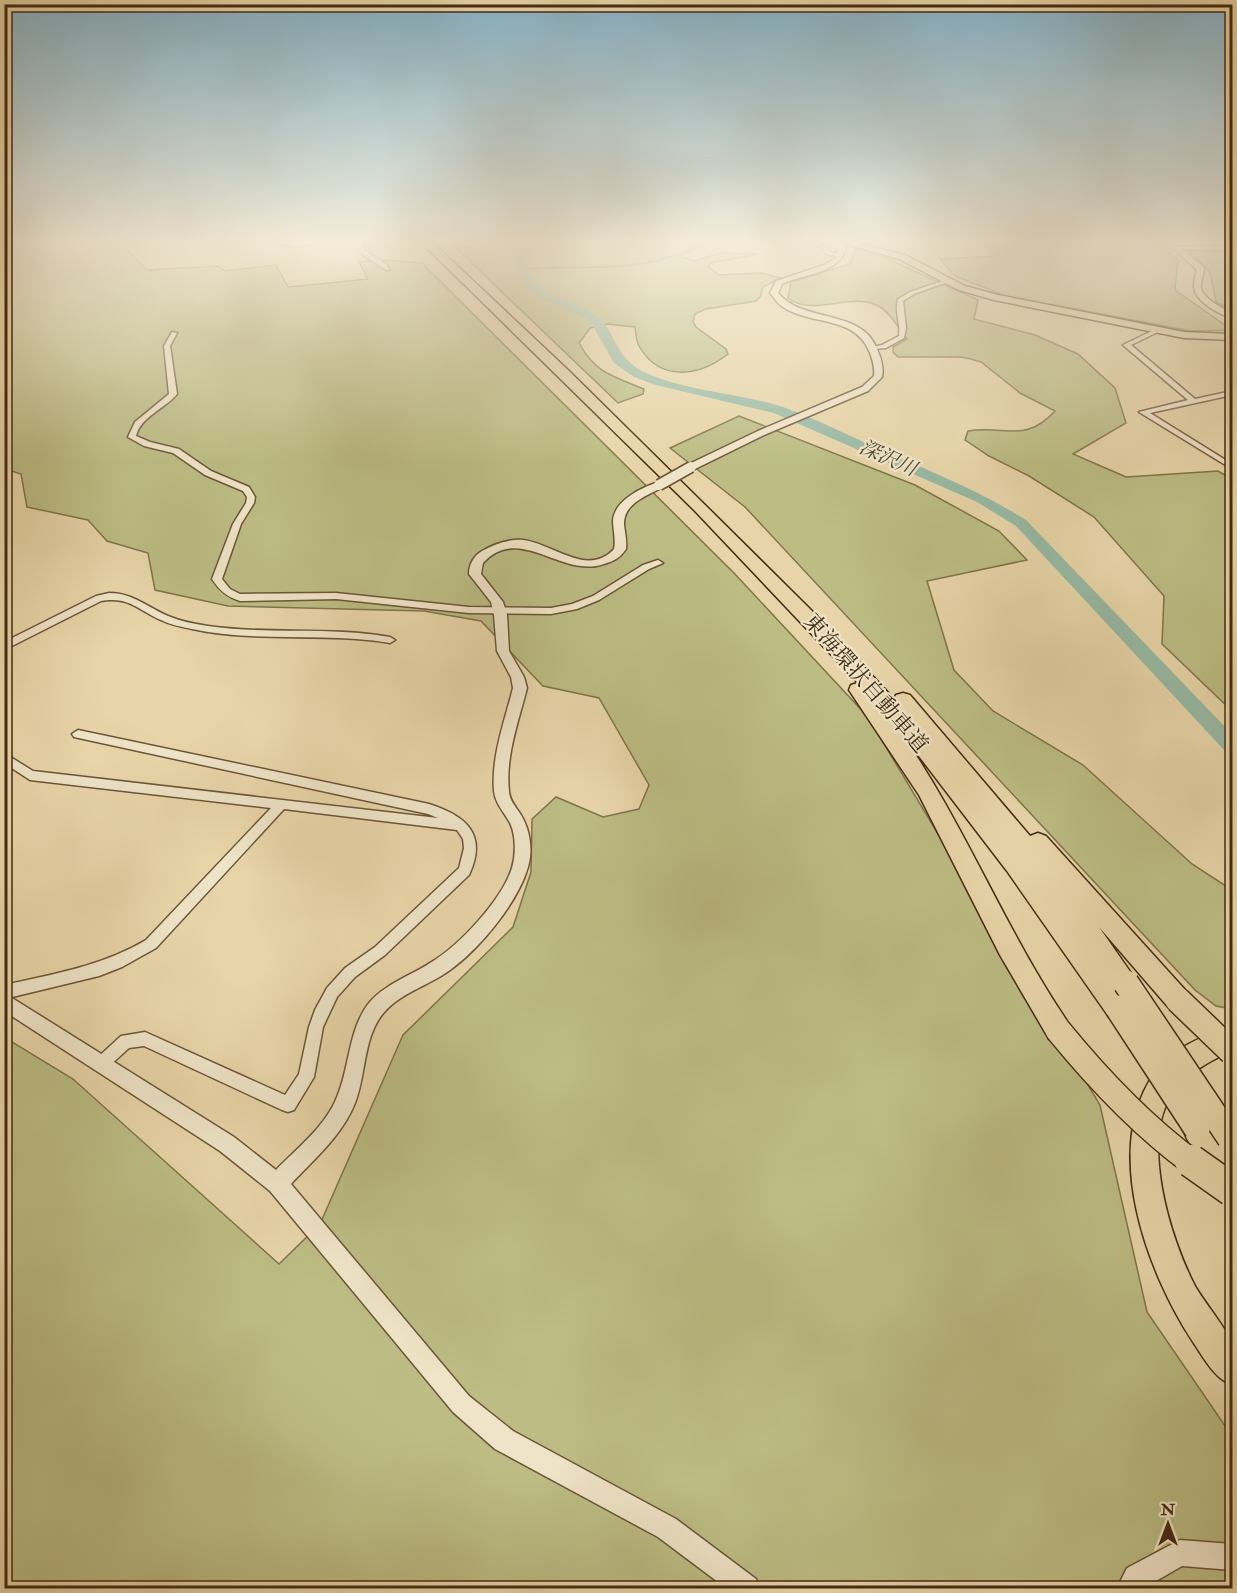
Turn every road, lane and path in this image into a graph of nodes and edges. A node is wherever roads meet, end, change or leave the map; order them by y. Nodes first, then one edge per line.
1 (503, 316) edge
2 (513, 316) edge
3 (817, 316) edge
4 (902, 316) edge
5 (1089, 316) edge
6 (1158, 330) junction
7 (174, 333) dead end
8 (1233, 337) edge
9 (874, 348) junction
10 (1233, 393) edge
11 (1193, 401) junction
12 (1233, 467) edge
13 (726, 535) junction
14 (658, 563) dead end
15 (500, 611) junction
16 (390, 640) dead end
17 (4, 647) edge
18 (885, 681) junction
19 (78, 735) dead end
20 (4, 757) edge
21 (281, 805) junction
22 (460, 825) junction
23 (4, 992) edge
24 (4, 1000) edge
25 (1233, 1038) edge
26 (1233, 1052) edge
27 (102, 1063) junction
28 (1231, 1140) edge
29 (277, 1184) junction
30 (1233, 1188) edge
31 (1233, 1369) edge
32 (1233, 1557) edge
33 (747, 1588) edge
34 (1130, 1588) edge

1 - 13 highway, 東海環状自動車道
2 - 18 highway, 東海環状自動車道
3 - 9 street
4 - 9 street
5 - 6 main road
6 - 8 main road
6 - 11 street
7 - 15 street
9 - 15 street, bridge
10 - 11 street
11 - 12 street
13 - 30 highway, 東海環状自動車道, bridge
13 - 30 highway, bridge
14 - 15 street
15 - 29 street
16 - 17 street
18 - 26 highway, bridge
18 - 28 highway, 東海環状自動車道, bridge
19 - 22 street
20 - 21 street
21 - 22 street
21 - 23 street
22 - 27 street
24 - 27 street
25 - 31 highway
27 - 29 street
29 - 33 street
32 - 34 street

